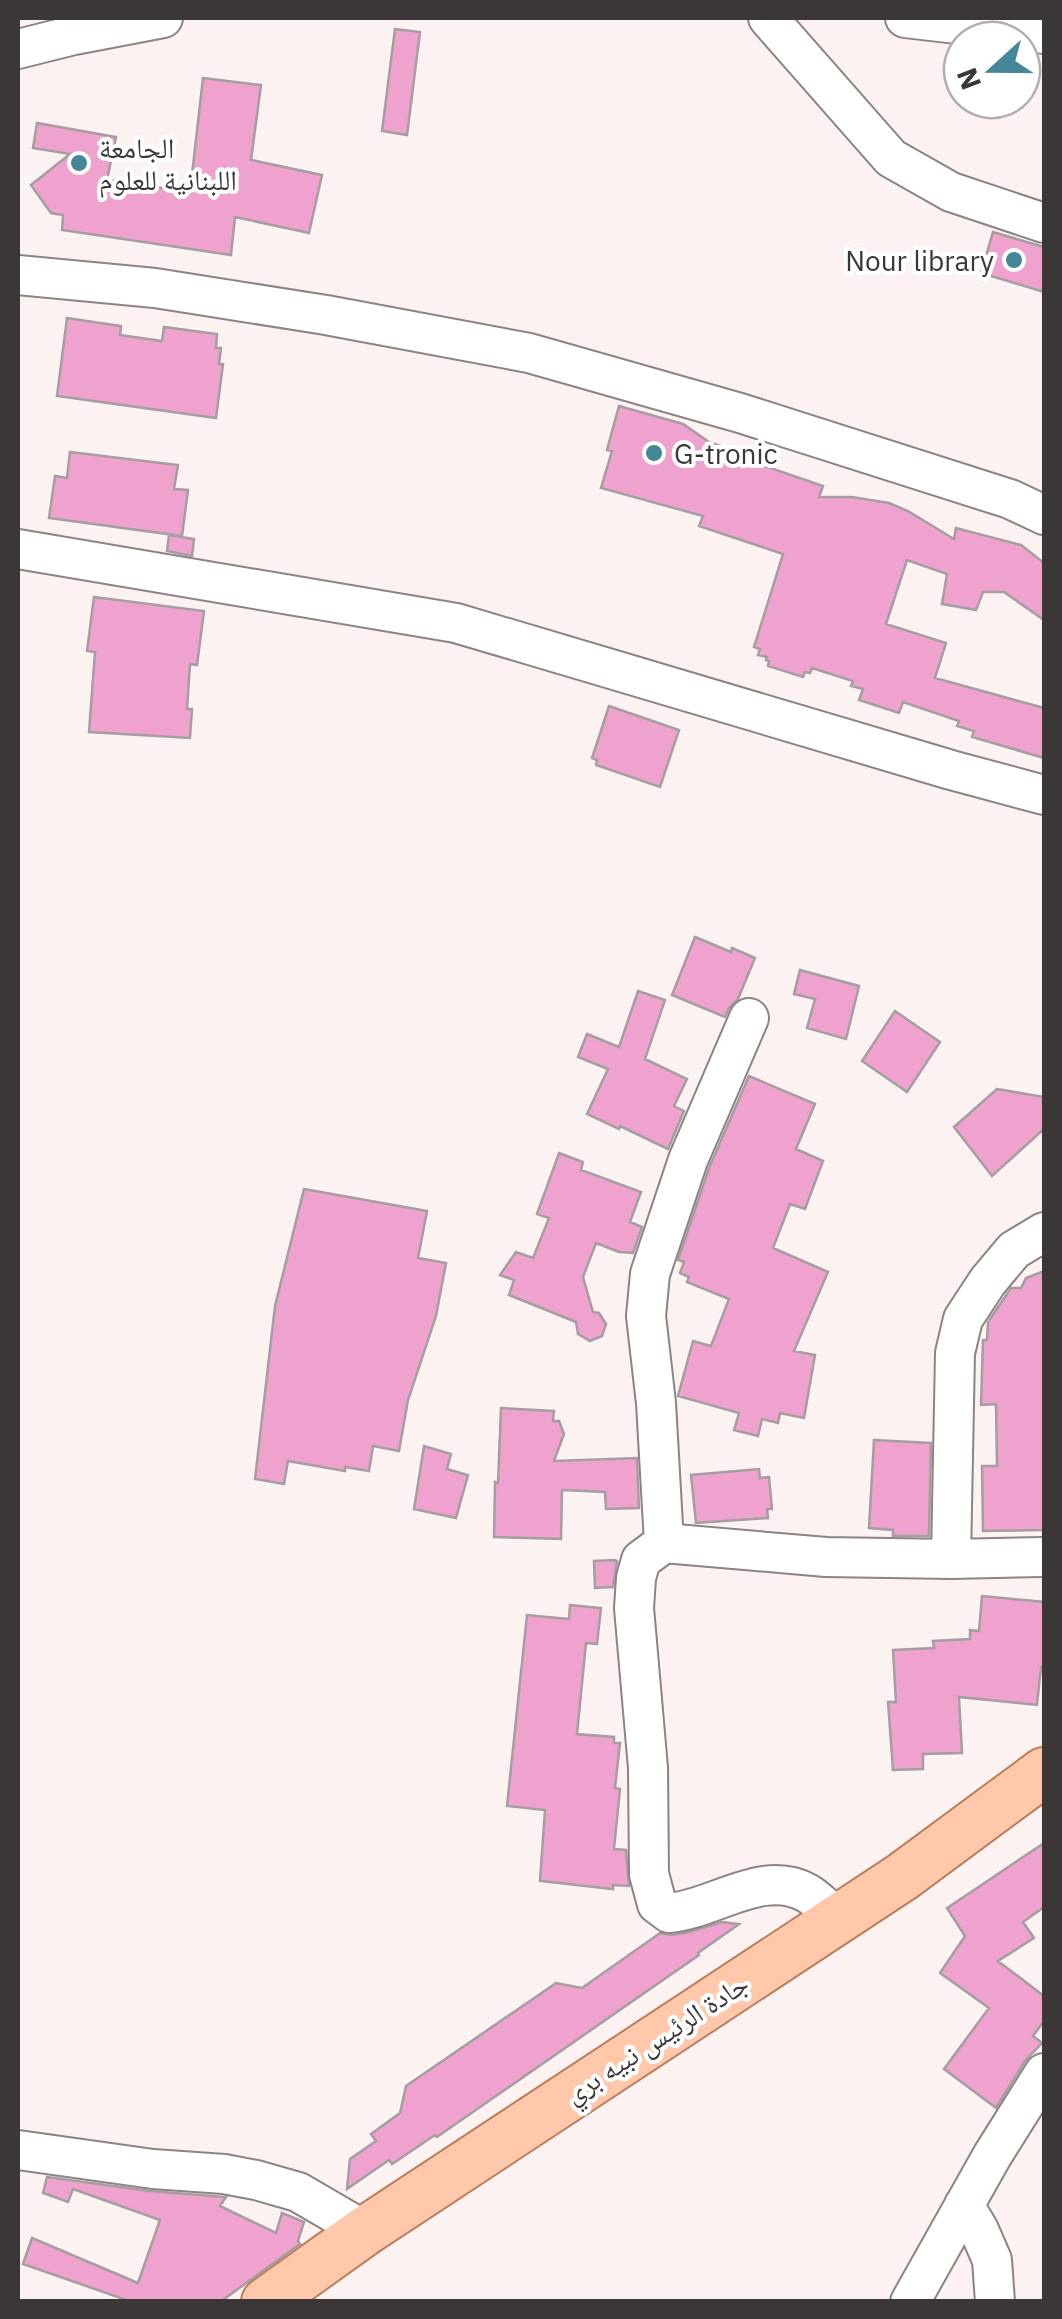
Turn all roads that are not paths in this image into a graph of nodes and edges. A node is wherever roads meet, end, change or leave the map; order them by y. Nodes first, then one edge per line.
1 (163, 18) edge
2 (768, 18) edge
3 (904, 18) edge
4 (1044, 34) edge
5 (18, 49) edge
6 (1044, 223) edge
7 (18, 276) edge
8 (1044, 515) edge
9 (18, 549) edge
10 (1044, 794) edge
11 (750, 1018) dead end
12 (1044, 1232) edge
13 (664, 1543) junction
14 (1044, 1557) edge
15 (951, 1559) junction
16 (1044, 1772) edge
17 (838, 1919) junction
18 (1044, 2072) edge
19 (18, 2150) edge
20 (964, 2206) junction
21 (365, 2230) junction
22 (266, 2302) edge
23 (910, 2302) edge
24 (995, 2302) edge

1 - 5 street
2 - 6 street
3 - 4 street
7 - 8 street
9 - 10 street
11 - 13 street
12 - 15 street
13 - 15 street
13 - 17 street
14 - 15 street
16 - 17 main road, جادة الرئيس نبيه بري
17 - 21 main road, جادة الرئيس نبيه بري
18 - 20 street
19 - 21 street
20 - 23 street
20 - 24 street
21 - 22 main road, جادة الرئيس نبيه بري

